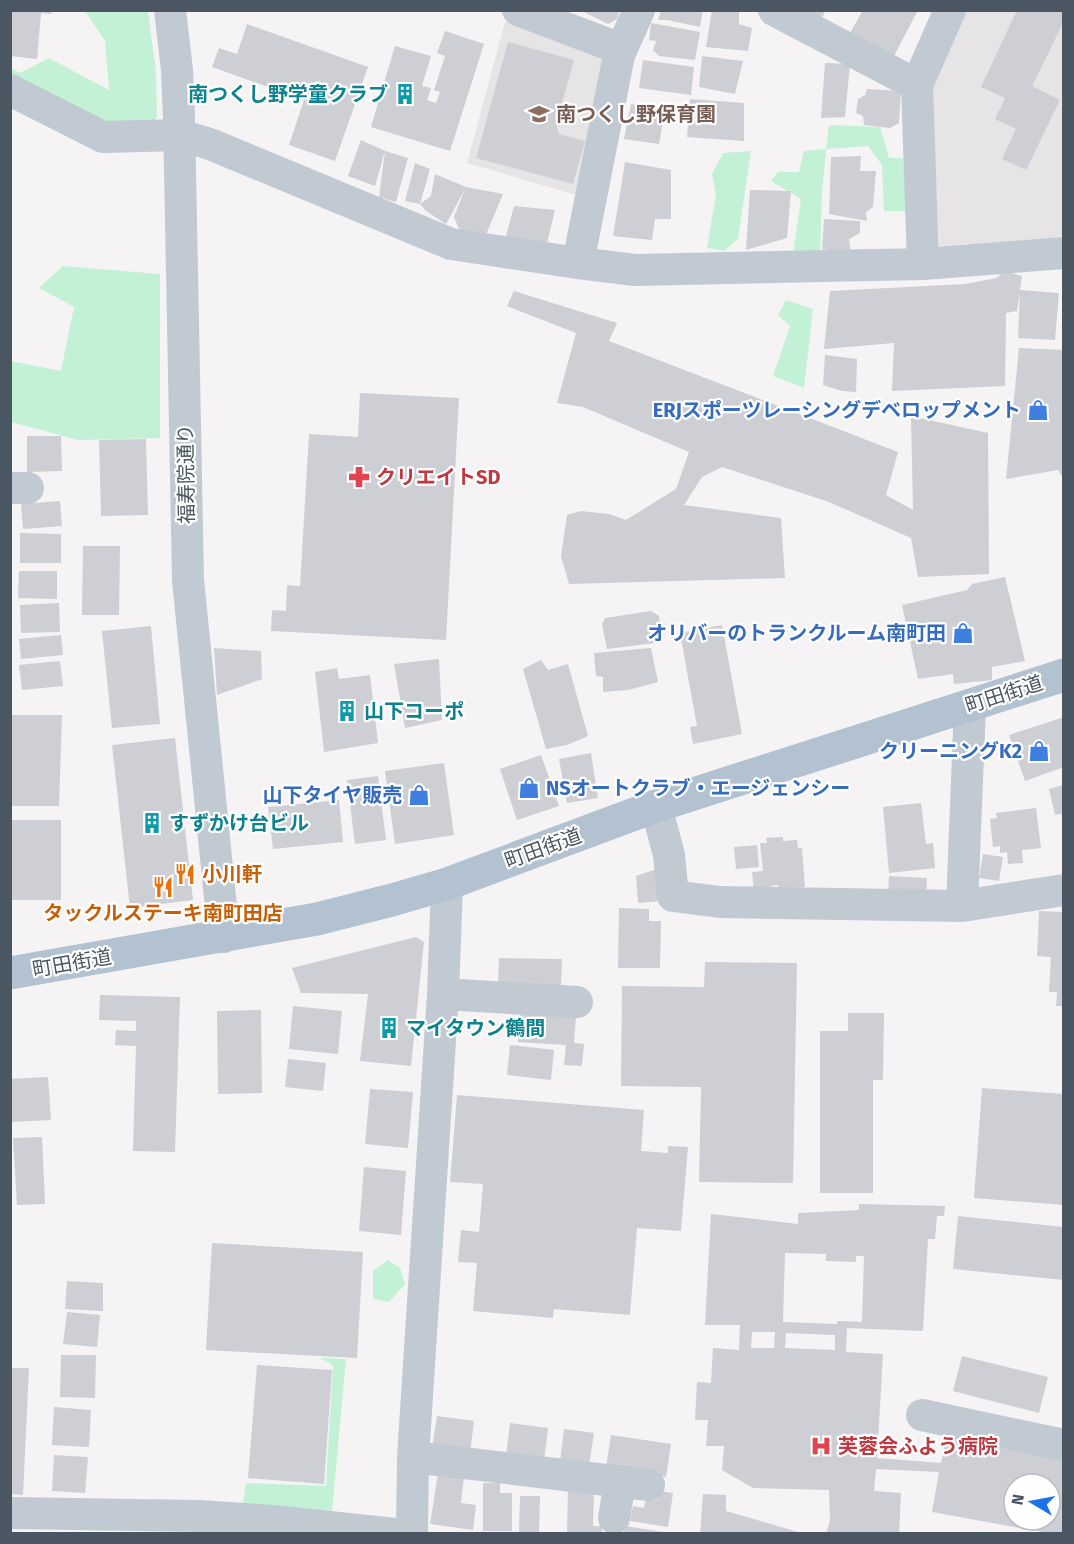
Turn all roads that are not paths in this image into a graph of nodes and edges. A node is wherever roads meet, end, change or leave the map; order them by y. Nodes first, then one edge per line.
1 (170, 10) edge
2 (519, 10) edge
3 (639, 10) edge
4 (774, 10) edge
5 (950, 10) edge
6 (621, 48) junction
7 (917, 85) junction
8 (10, 90) edge
9 (180, 135) junction
10 (1064, 253) edge
11 (578, 262) junction
12 (923, 264) junction
13 (1064, 675) edge
14 (970, 705) junction
15 (656, 806) junction
16 (447, 884) junction
17 (1064, 890) edge
18 (962, 906) junction
19 (224, 937) junction
20 (10, 973) edge
21 (443, 994) junction
22 (577, 1002) dead end
23 (922, 1415) dead end
24 (1064, 1444) edge
25 (413, 1457) junction
26 (10, 1513) edge
27 (614, 1518) dead end
28 (198, 1525) edge
29 (272, 1527) edge
30 (395, 1533) edge
31 (412, 1533) edge

1 - 9 street, 福寿院通り
2 - 6 street
3 - 6 street
4 - 7 street
5 - 7 street
6 - 11 street
7 - 12 street
8 - 9 street
9 - 11 street
9 - 19 street, 福寿院通り
10 - 12 street
11 - 12 street
13 - 14 main road, 町田街道
14 - 15 main road, 町田街道
14 - 18 street
15 - 16 main road, 町田街道
15 - 18 street
16 - 19 main road, 町田街道
16 - 21 street
17 - 18 street
19 - 20 main road, 町田街道
21 - 22 street
21 - 25 street
23 - 24 street
25 - 27 street
25 - 31 street
26 - 28 street
28 - 29 street
29 - 30 street

